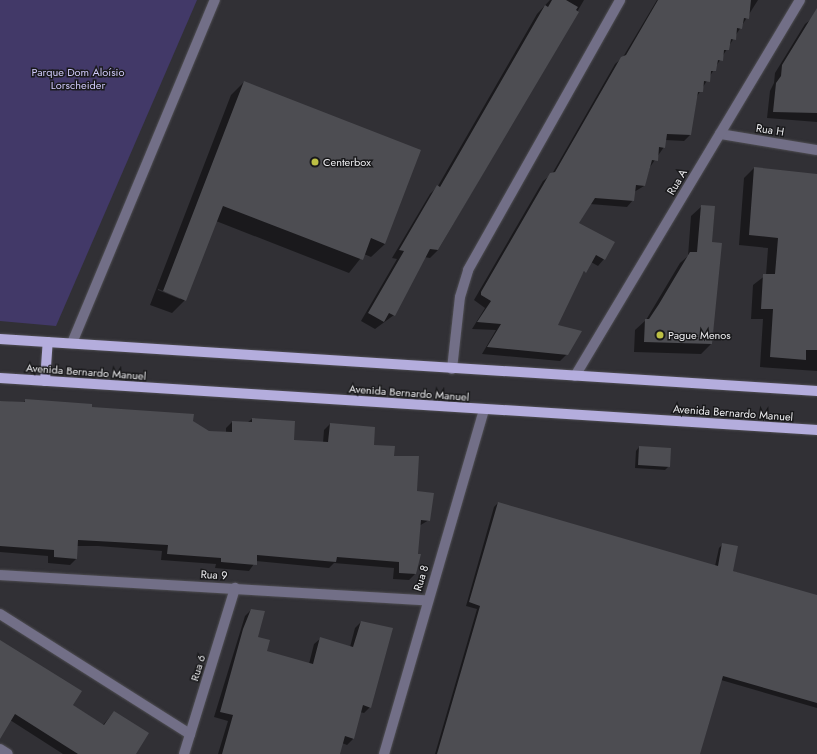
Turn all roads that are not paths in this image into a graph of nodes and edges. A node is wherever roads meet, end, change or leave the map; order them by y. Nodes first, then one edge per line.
1 (215, 0) edge
2 (620, 0) edge
3 (800, 0) edge
4 (720, 134) junction
5 (817, 150) edge
6 (0, 339) edge
7 (48, 342) junction
8 (72, 343) junction
9 (452, 369) junction
10 (575, 376) junction
11 (0, 378) edge
12 (45, 382) junction
13 (817, 391) edge
14 (484, 410) junction
15 (817, 430) edge
16 (0, 575) edge
17 (235, 588) junction
18 (427, 600) junction
19 (0, 614) edge
20 (190, 734) junction
21 (0, 749) edge
22 (8, 754) edge
23 (184, 754) edge
24 (384, 754) edge

1 - 8 street
2 - 9 street
3 - 4 street, Rua A
4 - 5 street, Rua H
4 - 10 street, Rua A
6 - 7 main road
7 - 8 main road
7 - 12 main road
8 - 9 main road
9 - 10 main road
10 - 13 main road
11 - 12 main road, Avenida Bernardo Manuel
12 - 14 main road, Avenida Bernardo Manuel
14 - 15 main road, Avenida Bernardo Manuel
14 - 18 street, Rua 8
16 - 17 street, Rua 9
17 - 18 street, Rua 9
17 - 20 street, Rua 6
18 - 24 street, Rua 8
19 - 20 street
20 - 23 street, Rua 6
21 - 22 street

